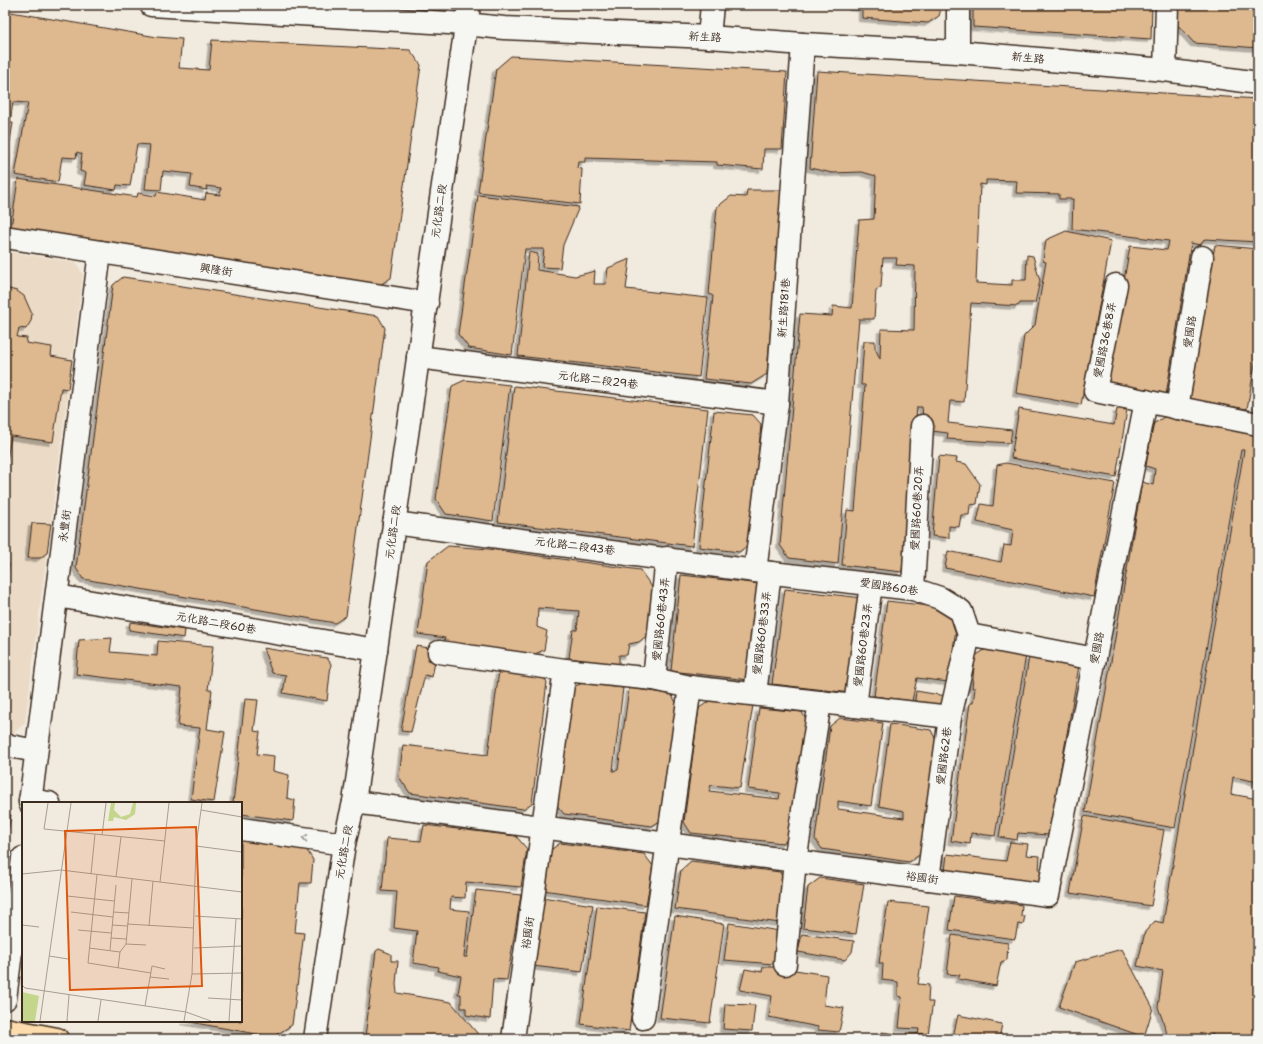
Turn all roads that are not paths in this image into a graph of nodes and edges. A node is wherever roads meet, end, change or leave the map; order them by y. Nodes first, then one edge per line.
1 (151, 5) edge
2 (154, 5) edge
3 (712, 5) edge
4 (958, 5) edge
5 (1167, 5) edge
6 (467, 14) edge
7 (709, 36) junction
8 (803, 44) junction
9 (958, 52) junction
10 (1165, 70) junction
11 (1258, 83) edge
12 (5, 237) edge
13 (100, 252) junction
14 (1202, 257) dead end
15 (1116, 285) dead end
16 (427, 303) junction
17 (418, 357) junction
18 (1146, 401) junction
19 (777, 403) junction
20 (1177, 408) junction
21 (1258, 424) edge
22 (922, 426) dead end
23 (394, 523) junction
24 (667, 558) junction
25 (763, 572) junction
26 (871, 584) junction
27 (913, 589) junction
28 (56, 596) junction
29 (969, 635) junction
30 (376, 650) junction
31 (439, 652) dead end
32 (1095, 659) junction
33 (565, 670) junction
34 (654, 679) junction
35 (690, 687) junction
36 (754, 694) junction
37 (820, 702) junction
38 (855, 706) junction
39 (950, 717) junction
40 (5, 745) edge
41 (36, 751) junction
42 (36, 802) edge
43 (354, 802) junction
44 (542, 827) junction
45 (242, 829) edge
46 (344, 844) junction
47 (668, 844) junction
48 (795, 861) junction
49 (22, 866) edge
50 (928, 879) junction
51 (1048, 895) joint
52 (785, 964) dead end
53 (5, 999) edge
54 (643, 1018) dead end
55 (5, 1029) edge
56 (56, 1039) edge
57 (315, 1039) edge
58 (513, 1039) edge

1 - 2 street, 新生路
2 - 6 street, 新生路
3 - 7 street
4 - 9 street
5 - 10 street
6 - 7 street, 新生路
6 - 16 street, 元化路二段
7 - 8 street, 新生路
8 - 9 street, 新生路
8 - 19 street, 新生路181巷
9 - 10 street, 新生路
10 - 11 street, 新生路
12 - 13 street, 興隆街
13 - 16 street, 興隆街
13 - 28 street, 永豐街
14 - 20 street, 愛國路
15 - 18 street, 愛國路36巷8弄
16 - 17 street, 元化路二段
17 - 19 street, 元化路二段29巷
17 - 23 street, 元化路二段
18 - 20 street
18 - 32 street, 愛國路
19 - 25 street, 新生路181巷
20 - 21 street
22 - 27 street, 愛國路60巷20弄
23 - 24 street, 元化路二段43巷
23 - 30 street, 元化路二段
24 - 25 street, 元化路二段43巷
24 - 34 street, 愛國路60巷43弄
25 - 26 street, 愛國路60巷
25 - 36 street, 愛國路60巷33弄
26 - 27 street, 愛國路60巷
26 - 38 street, 愛國路60巷23弄
27 - 29 street, 愛國路60巷
28 - 30 street, 元化路二段60巷
28 - 41 street, 永豐街
29 - 32 street
29 - 39 street, 愛國路62巷
30 - 43 street, 元化路二段
31 - 33 street
32 - 51 street, 愛國路
33 - 34 street
33 - 44 street, 裕國街
34 - 35 street
35 - 36 street
35 - 47 street
36 - 37 street
37 - 38 street
37 - 48 street
38 - 39 street
39 - 50 street, 愛國路62巷
40 - 41 street
41 - 42 street, 永豐街
43 - 44 street, 裕國街
43 - 46 street, 元化路二段
44 - 47 street, 裕國街
44 - 58 street, 裕國街
46 -> 45 street
46 - 57 street, 元化路二段
47 - 48 street, 裕國街
47 - 54 street
48 - 50 street, 裕國街
48 - 52 street
49 - 53 street
50 - 51 street, 裕國街
55 - 56 main road

